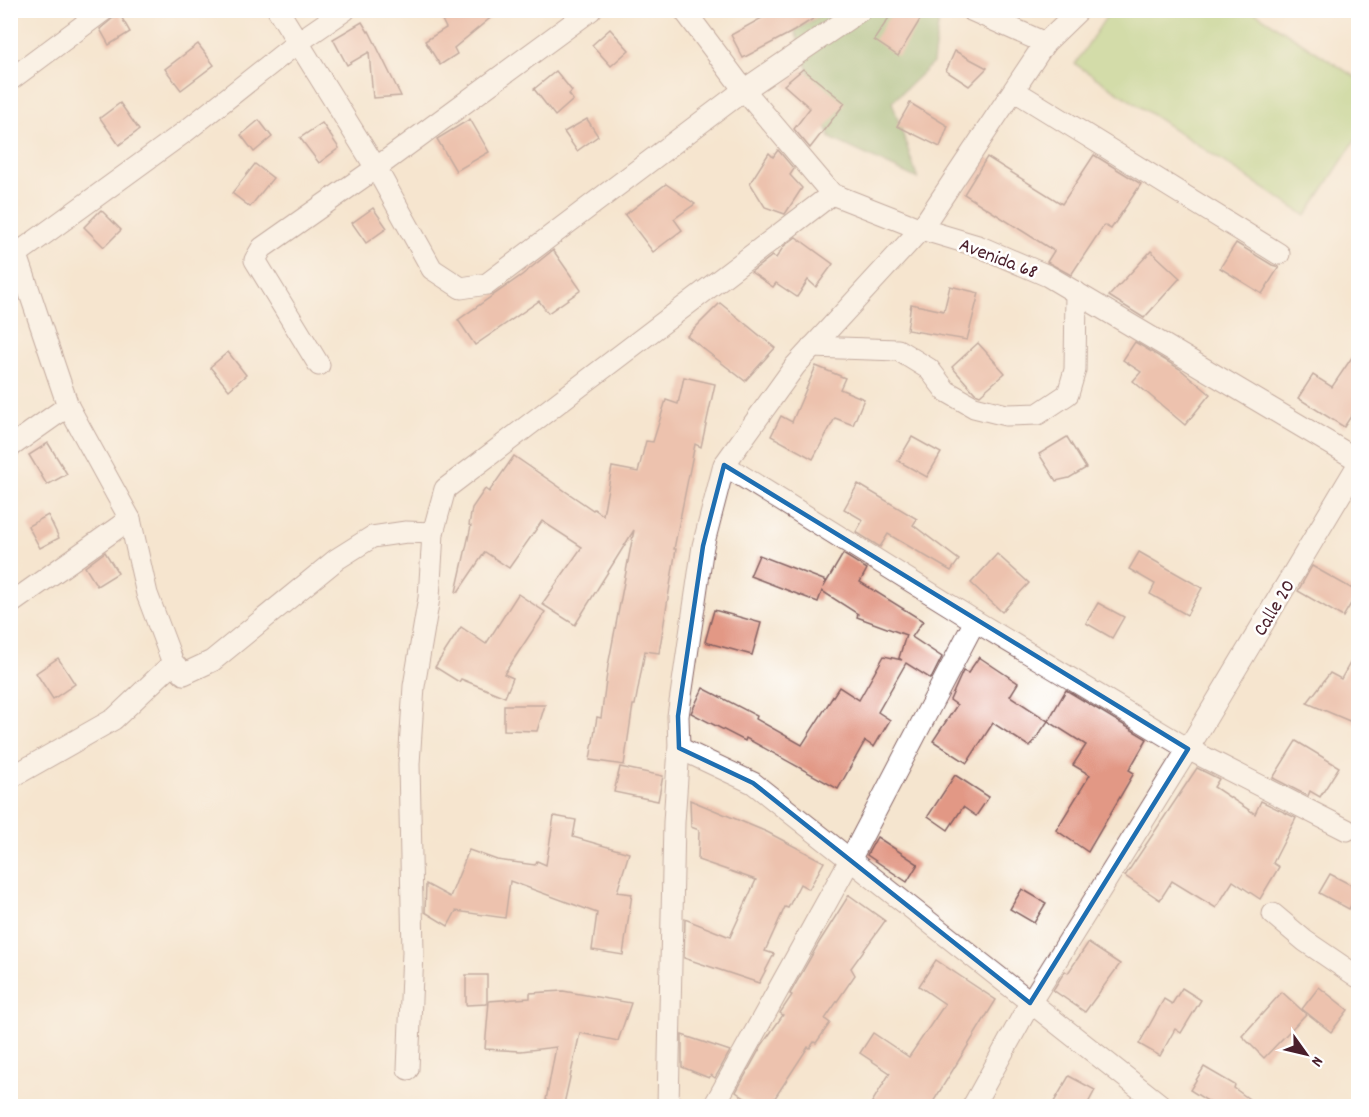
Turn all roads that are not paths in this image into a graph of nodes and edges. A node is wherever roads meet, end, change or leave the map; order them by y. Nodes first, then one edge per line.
1 (104, 10) edge
2 (278, 10) edge
3 (345, 10) edge
4 (591, 10) edge
5 (684, 10) edge
6 (861, 10) edge
7 (971, 10) edge
8 (1079, 10) edge
9 (297, 43) junction
10 (1045, 43) junction
11 (10, 80) edge
12 (744, 90) junction
13 (1014, 91) junction
14 (376, 168) junction
15 (832, 194) junction
16 (921, 229) junction
17 (13, 253) edge
18 (1279, 254) dead end
19 (1076, 292) junction
20 (812, 347) junction
21 (319, 365) dead end
22 (68, 406) junction
23 (10, 447) edge
24 (1359, 463) edge
25 (724, 465) junction
26 (130, 519) junction
27 (433, 533) junction
28 (10, 604) edge
29 (975, 621) junction
30 (173, 663) junction
31 (679, 748) junction
32 (1188, 749) junction
33 (10, 778) edge
34 (1347, 830) dead end
35 (850, 860) junction
36 (1273, 914) dead end
37 (1359, 977) edge
38 (1030, 1003) junction
39 (408, 1069) dead end
40 (668, 1107) edge
41 (714, 1107) edge
42 (973, 1107) edge
43 (1162, 1107) edge

1 - 11 street
2 - 9 street
3 - 9 street
4 - 14 street
5 - 12 street, Avenida 68
6 - 12 street
7 - 10 street
8 - 10 street
9 - 14 street
9 - 17 street
10 - 13 street
12 - 14 street
12 - 15 street, Avenida 68
13 - 16 street
13 - 18 street
14 - 21 street
15 - 16 street, Avenida 68
15 - 27 street
16 - 19 street, Avenida 68
16 - 20 street
17 - 22 street
19 - 20 street
19 - 24 street, Avenida 68
20 - 25 street
22 - 23 street
22 - 26 street
24 - 32 street, Calle 20
25 - 29 street
25 - 31 street
26 - 28 street
26 - 30 street
27 - 30 street
27 - 39 street
29 - 32 street
29 - 35 street
30 - 33 street
31 - 35 street
31 - 40 street
32 - 34 street
32 - 38 street, Calle 20
35 - 38 street
35 - 41 street
36 - 37 street
38 - 42 street, Calle 20
38 - 43 street

